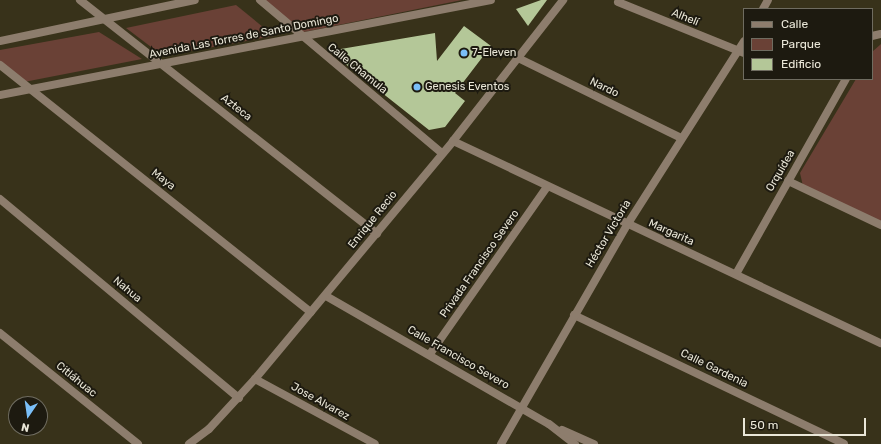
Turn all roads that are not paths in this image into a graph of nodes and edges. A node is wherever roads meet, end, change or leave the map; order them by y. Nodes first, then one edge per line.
1 (80, 0) edge
2 (195, 0) edge
3 (260, 0) edge
4 (491, 0) edge
5 (563, 0) edge
6 (176, 2) edge
7 (618, 2) dead end
8 (105, 18) junction
9 (301, 37) junction
10 (0, 41) edge
11 (741, 52) edge
12 (518, 58) junction
13 (162, 64) junction
14 (0, 65) edge
15 (845, 80) edge
16 (31, 89) junction
17 (0, 95) edge
18 (681, 138) junction
19 (453, 141) junction
20 (442, 153) junction
21 (788, 181) junction
22 (547, 187) junction
23 (0, 199) edge
24 (627, 225) junction
25 (881, 225) edge
26 (377, 234) junction
27 (736, 274) junction
28 (326, 296) junction
29 (312, 312) junction
30 (574, 315) junction
31 (0, 333) edge
32 (881, 343) edge
33 (430, 354) junction
34 (256, 379) junction
35 (240, 398) junction
36 (521, 407) junction
37 (549, 424) junction
38 (138, 444) edge
39 (189, 444) edge
40 (374, 444) edge
41 (501, 444) edge
42 (575, 444) edge
43 (594, 444) edge
44 (844, 444) edge

1 - 8 street, Azteca
2 - 6 street
3 - 9 street, Calle Chamula
4 - 9 street, Avenida Las Torres de Santo Domingo
5 - 12 street, Enrique Recio
6 - 8 street
7 - 11 street, Alhelí
8 - 10 street
8 - 13 street, Azteca
9 - 13 street, Avenida Las Torres de Santo Domingo
9 - 20 street, Calle Chamula
11 - 18 street, Héctor Victoria
12 - 18 street, Nardo
12 - 19 street, Enrique Recio
13 - 16 street, Avenida Las Torres de Santo Domingo
13 - 26 street, Azteca
14 - 16 street, Maya
15 - 21 street, Orquídea
16 - 17 street, Avenida Las Torres de Santo Domingo
16 - 29 street, Maya
18 - 24 street, Héctor Victoria
19 - 20 street, Enrique Recio
19 - 22 street, Margarita
20 - 26 street, Enrique Recio
21 - 25 street
21 - 27 street, Orquídea
22 - 24 street, Margarita
22 - 33 street, Privada Francisco Severo
23 - 35 street, Nahua
24 - 27 street, Margarita
24 - 30 street, Héctor Victoria
26 - 28 street, Enrique Recio
27 - 32 street, Margarita
28 - 29 street, Enrique Recio
28 - 33 street, Calle Francisco Severo
29 - 34 street, Enrique Recio
30 - 36 street, Héctor Victoria
30 - 44 street, Calle Gardenia
31 - 38 street, Citláhuac
33 - 36 street, Calle Francisco Severo
34 - 35 street, Enrique Recio
34 - 40 street, Jose Alvarez
35 - 39 street, Enrique Recio
36 - 37 street, Calle Francisco Severo
36 - 41 street, Héctor Victoria
37 - 42 street, Calle Francisco Severo
37 - 43 street

